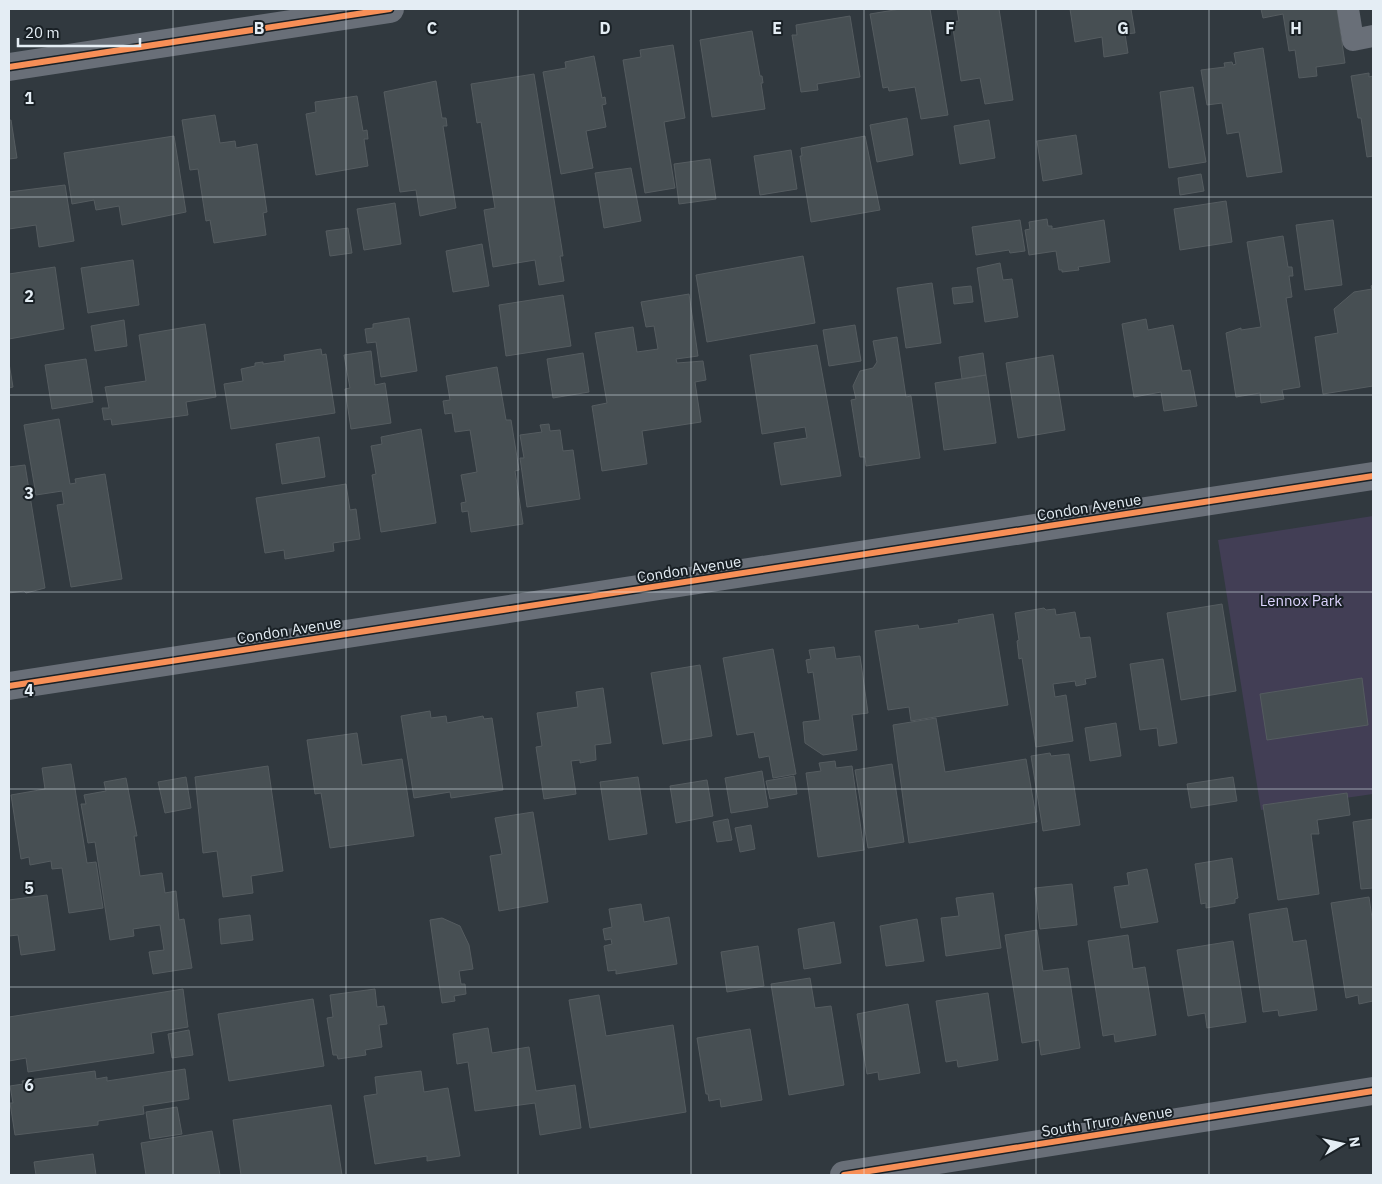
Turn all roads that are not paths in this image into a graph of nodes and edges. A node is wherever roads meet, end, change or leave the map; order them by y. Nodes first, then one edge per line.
1 (390, 9) edge
2 (1348, 9) edge
3 (1373, 36) edge
4 (9, 67) edge
5 (1373, 476) edge
6 (9, 686) edge
7 (1373, 1091) edge
8 (844, 1175) edge

1 - 4 street
2 - 3 lane
5 - 6 street, Condon Avenue
7 - 8 street, South Truro Avenue

